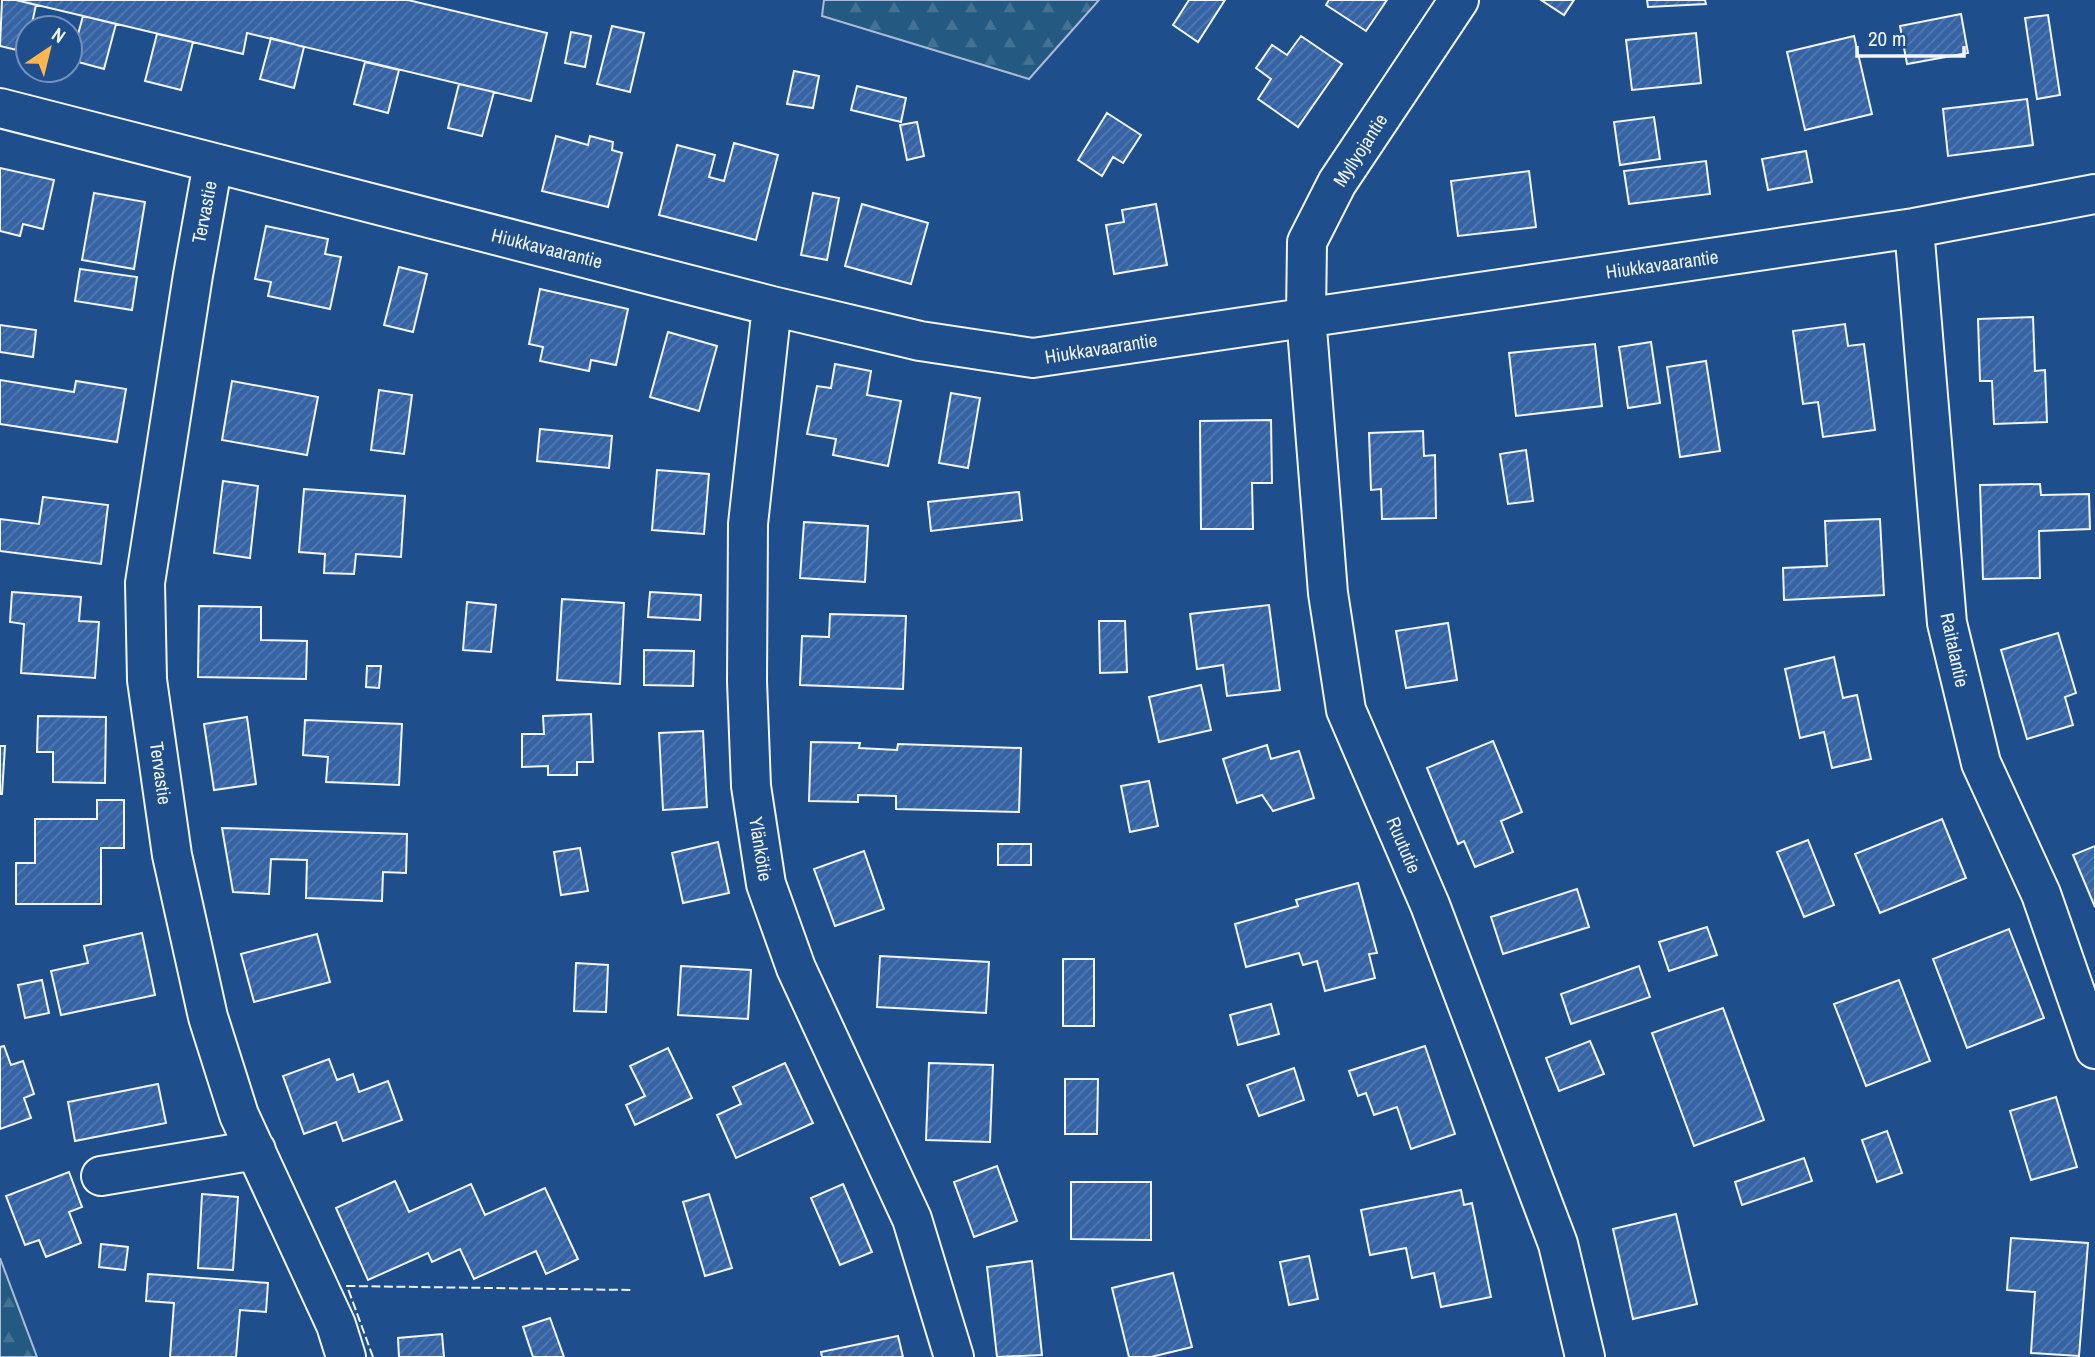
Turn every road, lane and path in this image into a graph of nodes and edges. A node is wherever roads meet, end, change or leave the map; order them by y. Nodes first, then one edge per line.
1 (1458, 0) edge
2 (0, 108) edge
3 (214, 163) junction
4 (2095, 194) edge
5 (1914, 228) junction
6 (772, 306) junction
7 (1306, 316) junction
8 (2095, 1049) edge
9 (256, 1150) junction
10 (101, 1176) dead end
11 (346, 1357) edge
12 (954, 1357) edge
13 (1585, 1357) edge

1 - 7 street, Myllyojantie
2 - 3 street, Hiukkavaarantie
3 - 6 street, Hiukkavaarantie
3 - 9 street, Tervastie
4 - 5 street, Hiukkavaarantie
5 - 7 street, Hiukkavaarantie
5 - 8 street, Raitalantie
6 - 7 street, Hiukkavaarantie
6 - 12 street, Ylänkötie
7 - 13 street, Ruututie
9 - 10 street
9 - 11 street, Tervastie

